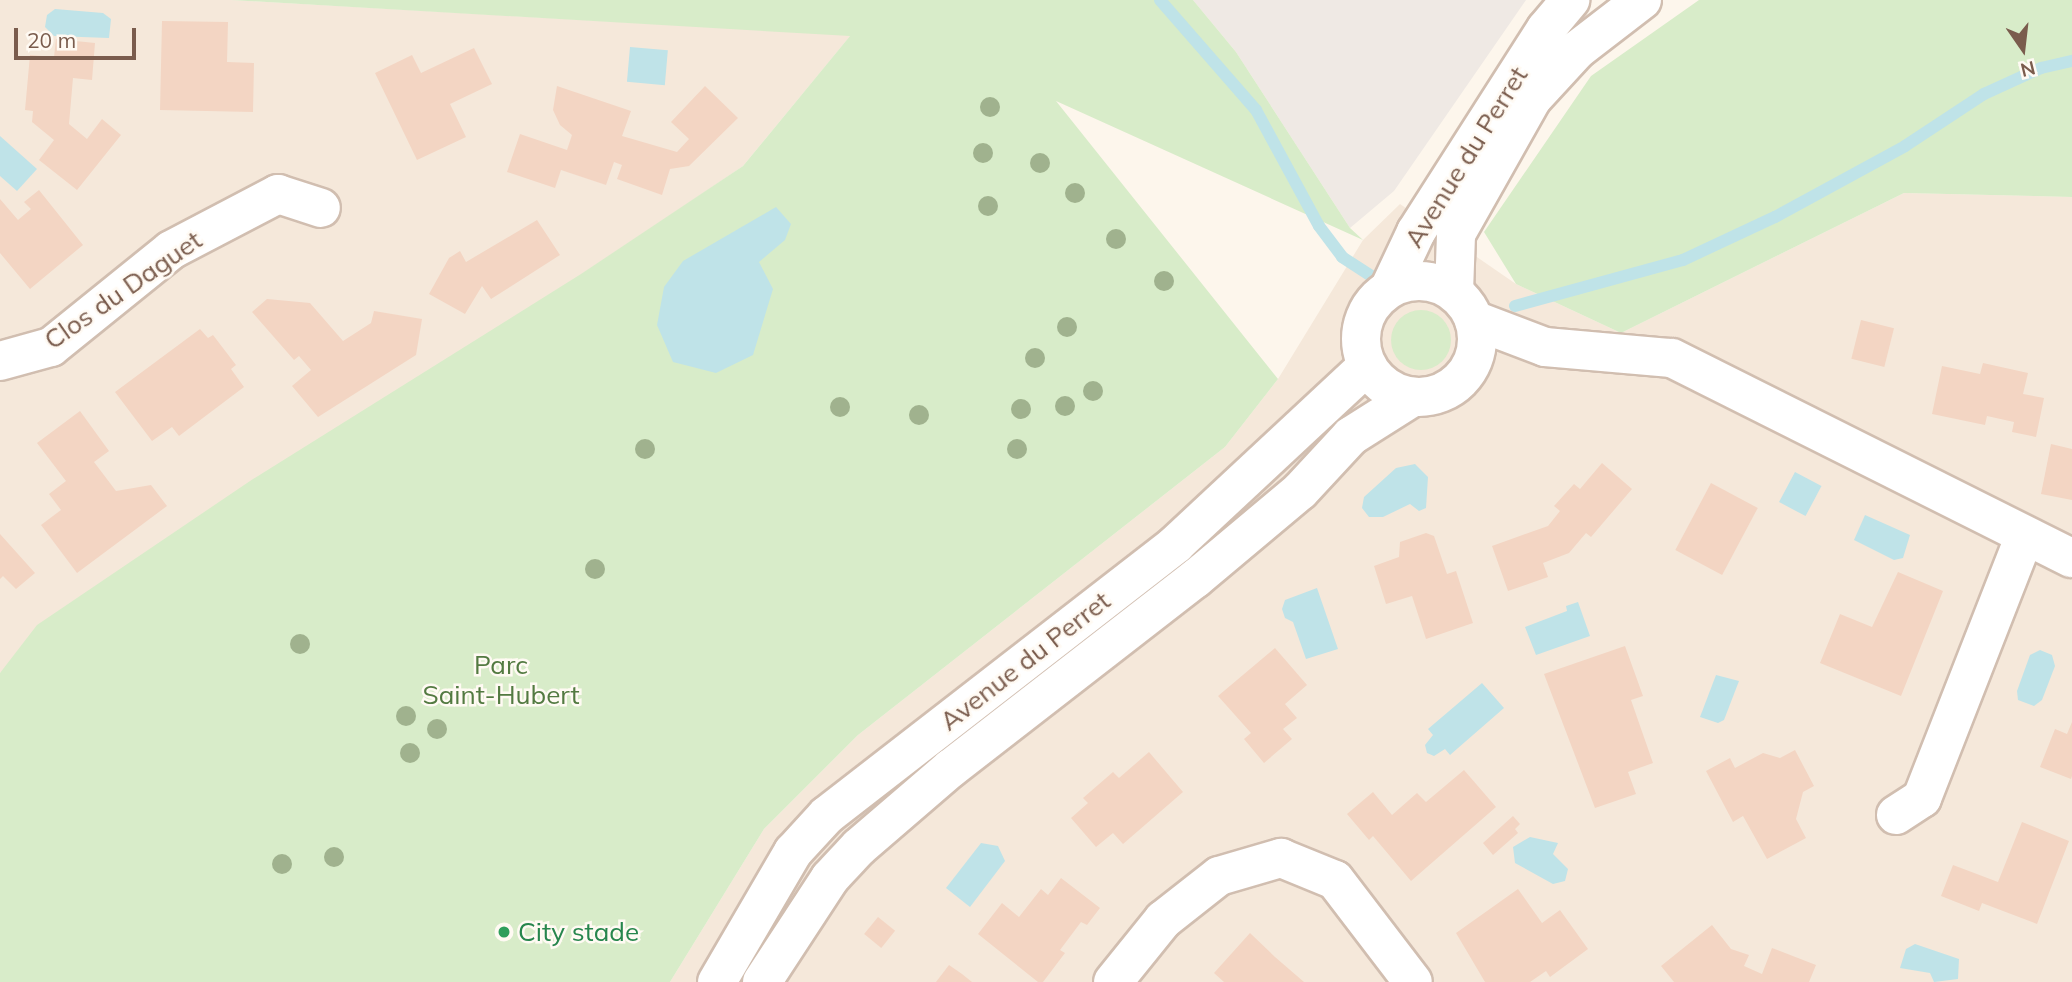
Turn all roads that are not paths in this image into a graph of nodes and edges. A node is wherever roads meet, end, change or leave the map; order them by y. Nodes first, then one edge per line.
1 (1570, 0) edge
2 (1642, 0) edge
3 (1546, 29) junction
4 (1577, 50) junction
5 (321, 208) dead end
6 (1391, 287) junction
7 (1464, 306) junction
8 (1545, 347) junction
9 (0, 361) edge
10 (1367, 366) junction
11 (1468, 371) junction
12 (1411, 398) junction
13 (2025, 535) junction
14 (2072, 558) edge
15 (1896, 815) dead end
16 (717, 982) edge
17 (762, 982) edge
18 (1113, 982) edge
19 (1413, 982) edge

1 - 3 street, Avenue du Perret
2 - 4 street, Avenue du Perret
3 - 4 street
3 - 6 street, Avenue du Perret
4 - 7 street, Avenue du Perret
5 - 9 street, Clos du Daguet
6 - 7 street
6 - 10 street
7 - 8 street
7 - 11 street
8 - 11 street
8 - 13 street
10 - 12 street
10 - 16 street, Avenue du Perret
11 - 12 street
12 - 17 street, Avenue du Perret
13 - 14 street
13 - 15 street
18 - 19 street

